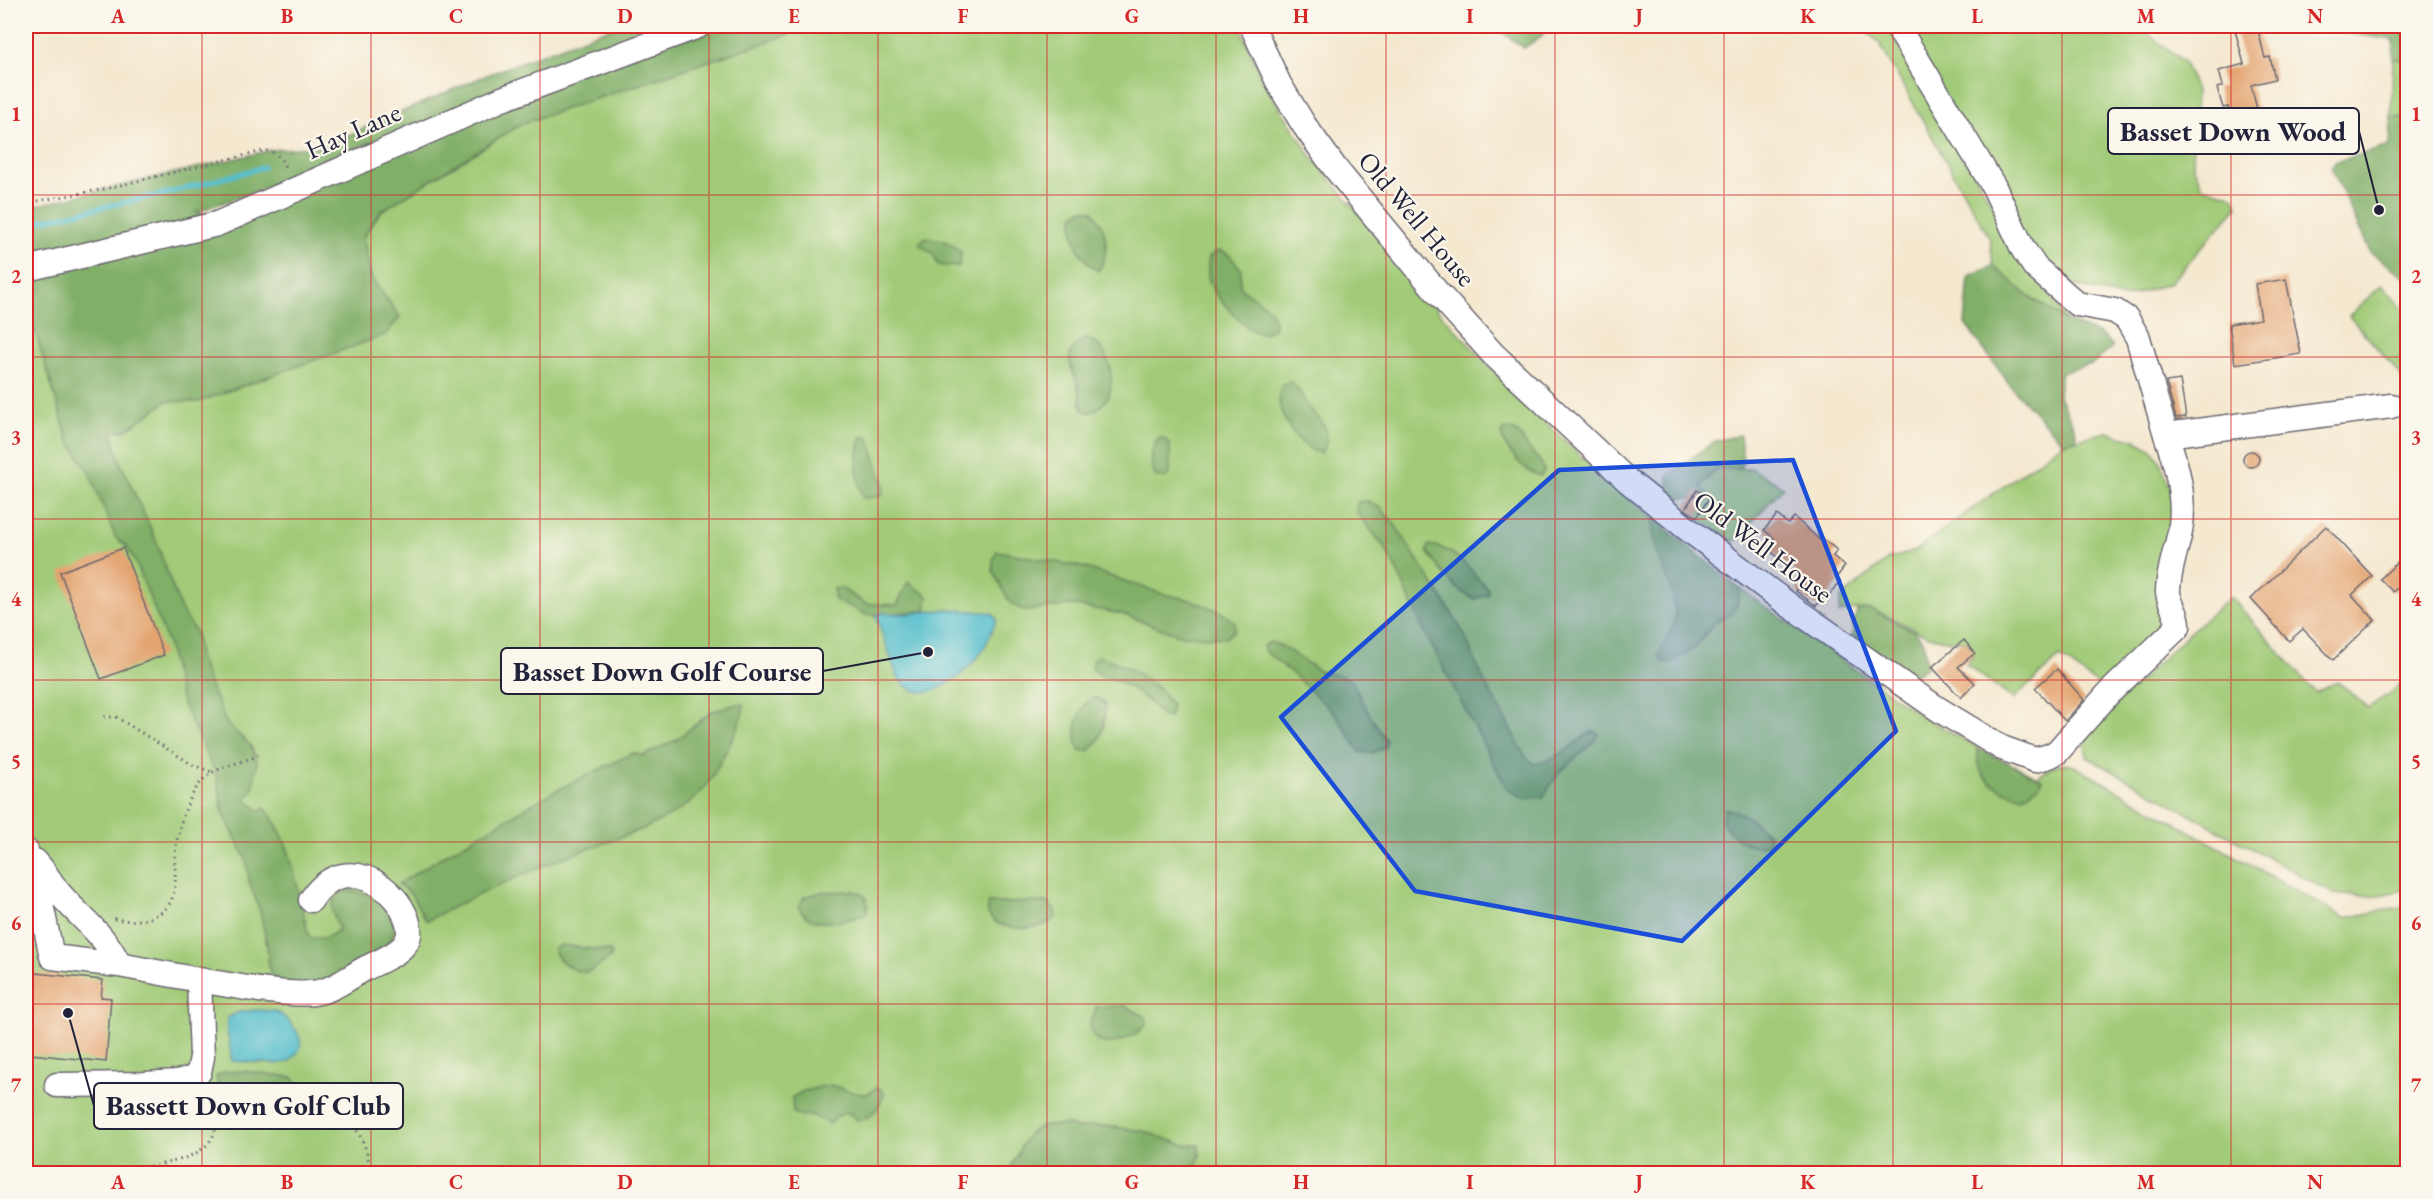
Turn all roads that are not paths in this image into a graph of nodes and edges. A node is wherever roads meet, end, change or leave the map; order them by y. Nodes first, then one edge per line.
1 (698, 26) edge
2 (1252, 26) edge
3 (1897, 26) edge
4 (26, 269) edge
5 (2391, 406) dead end
6 (2166, 435) junction
7 (26, 852) edge
8 (311, 900) dead end
9 (119, 965) junction
10 (199, 980) junction
11 (57, 1085) dead end

1 - 4 street, Hay Lane
2 - 6 street, Old Well House
3 - 6 street
5 - 6 street
7 - 9 street
7 - 9 street
8 - 10 street
9 - 10 street
10 - 11 street

